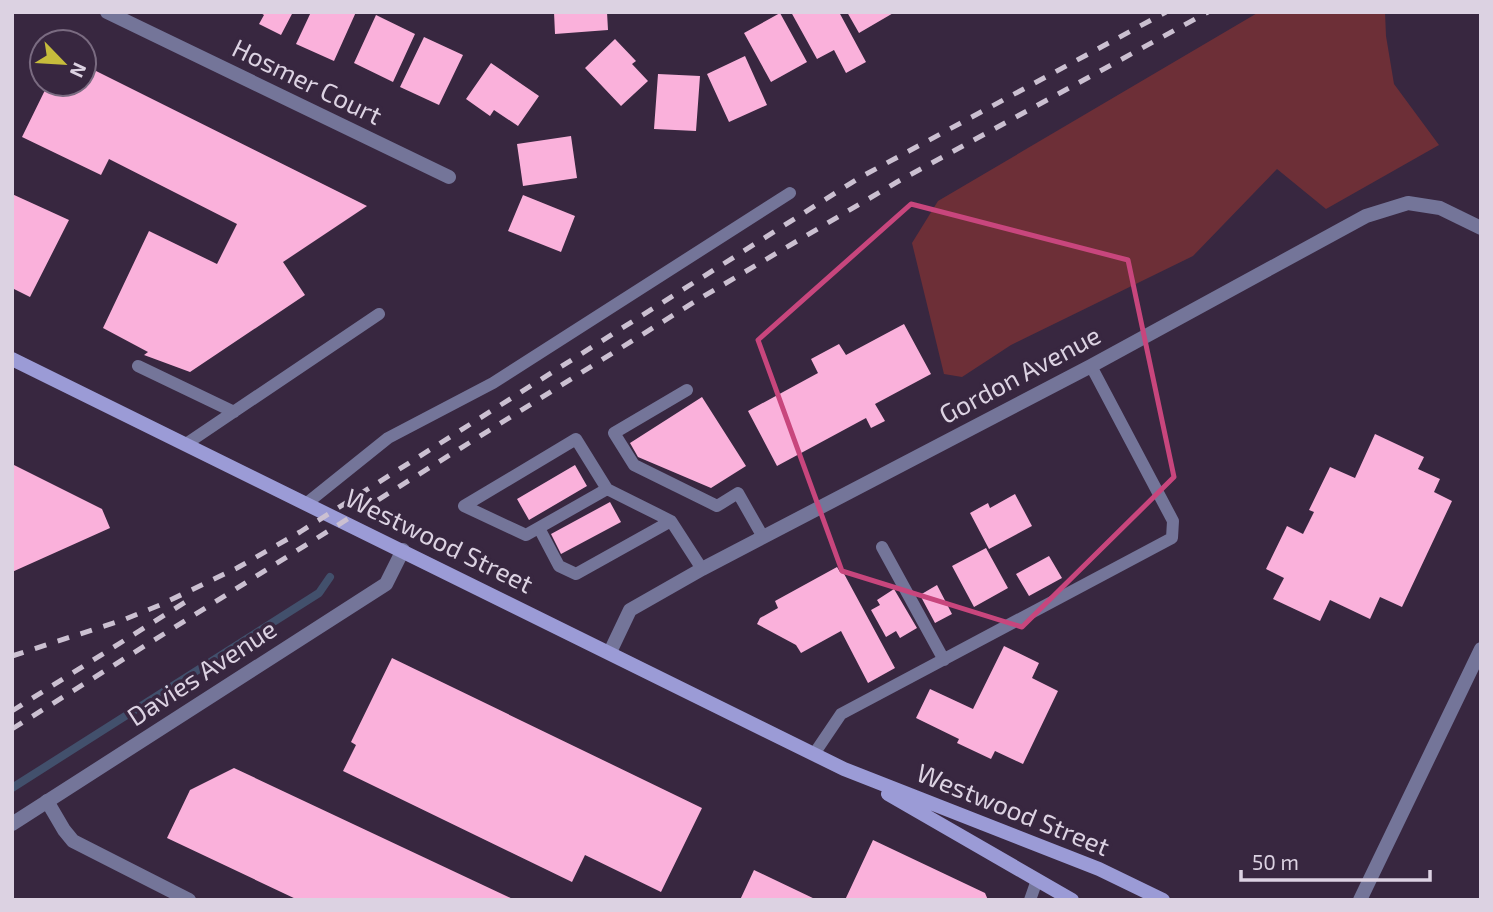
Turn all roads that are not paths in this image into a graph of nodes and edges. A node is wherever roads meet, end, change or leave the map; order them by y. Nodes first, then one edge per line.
1 (107, 12) edge
2 (449, 177) dead end
3 (790, 192) dead end
4 (1481, 228) edge
5 (379, 314) dead end
6 (12, 359) edge
7 (138, 366) dead end
8 (1091, 366) junction
9 (687, 390) dead end
10 (234, 412) junction
11 (186, 444) junction
12 (607, 489) junction
13 (307, 503) junction
14 (671, 521) junction
15 (539, 528) junction
16 (763, 537) junction
17 (882, 547) dead end
18 (403, 550) junction
19 (702, 569) junction
20 (1481, 649) edge
21 (610, 652) junction
22 (944, 660) junction
23 (814, 754) junction
24 (844, 769) junction
25 (47, 801) junction
26 (12, 824) edge
27 (1037, 880) junction
28 (189, 900) edge
29 (1030, 900) edge
30 (1072, 900) edge
31 (1163, 900) edge
32 (1360, 900) edge

1 - 2 street, Hosmer Court
3 - 13 lane
4 - 8 street, Gordon Avenue
5 - 10 lane
6 - 11 main road, Westwood Street
7 - 10 lane
8 - 16 street, Gordon Avenue
8 - 22 lane
9 - 16 lane
10 - 11 lane
11 - 13 main road, Westwood Street
12 - 14 lane
12 - 15 lane
12 - 15 lane
13 - 18 main road, Westwood Street
14 - 15 lane
14 - 19 lane
16 - 19 street, Gordon Avenue
17 - 22 lane
18 - 21 main road, Westwood Street
18 - 25 street, Davies Avenue
19 - 21 street, Gordon Avenue
20 - 32 street
21 - 23 main road, Westwood Street
22 - 23 lane
23 - 24 main road, Westwood Street
24 - 27 main road, Westwood Street
24 - 31 main road, Westwood Street
25 - 26 street, Davies Avenue
25 - 28 street
27 - 29 lane
27 - 30 main road, Westwood Street

